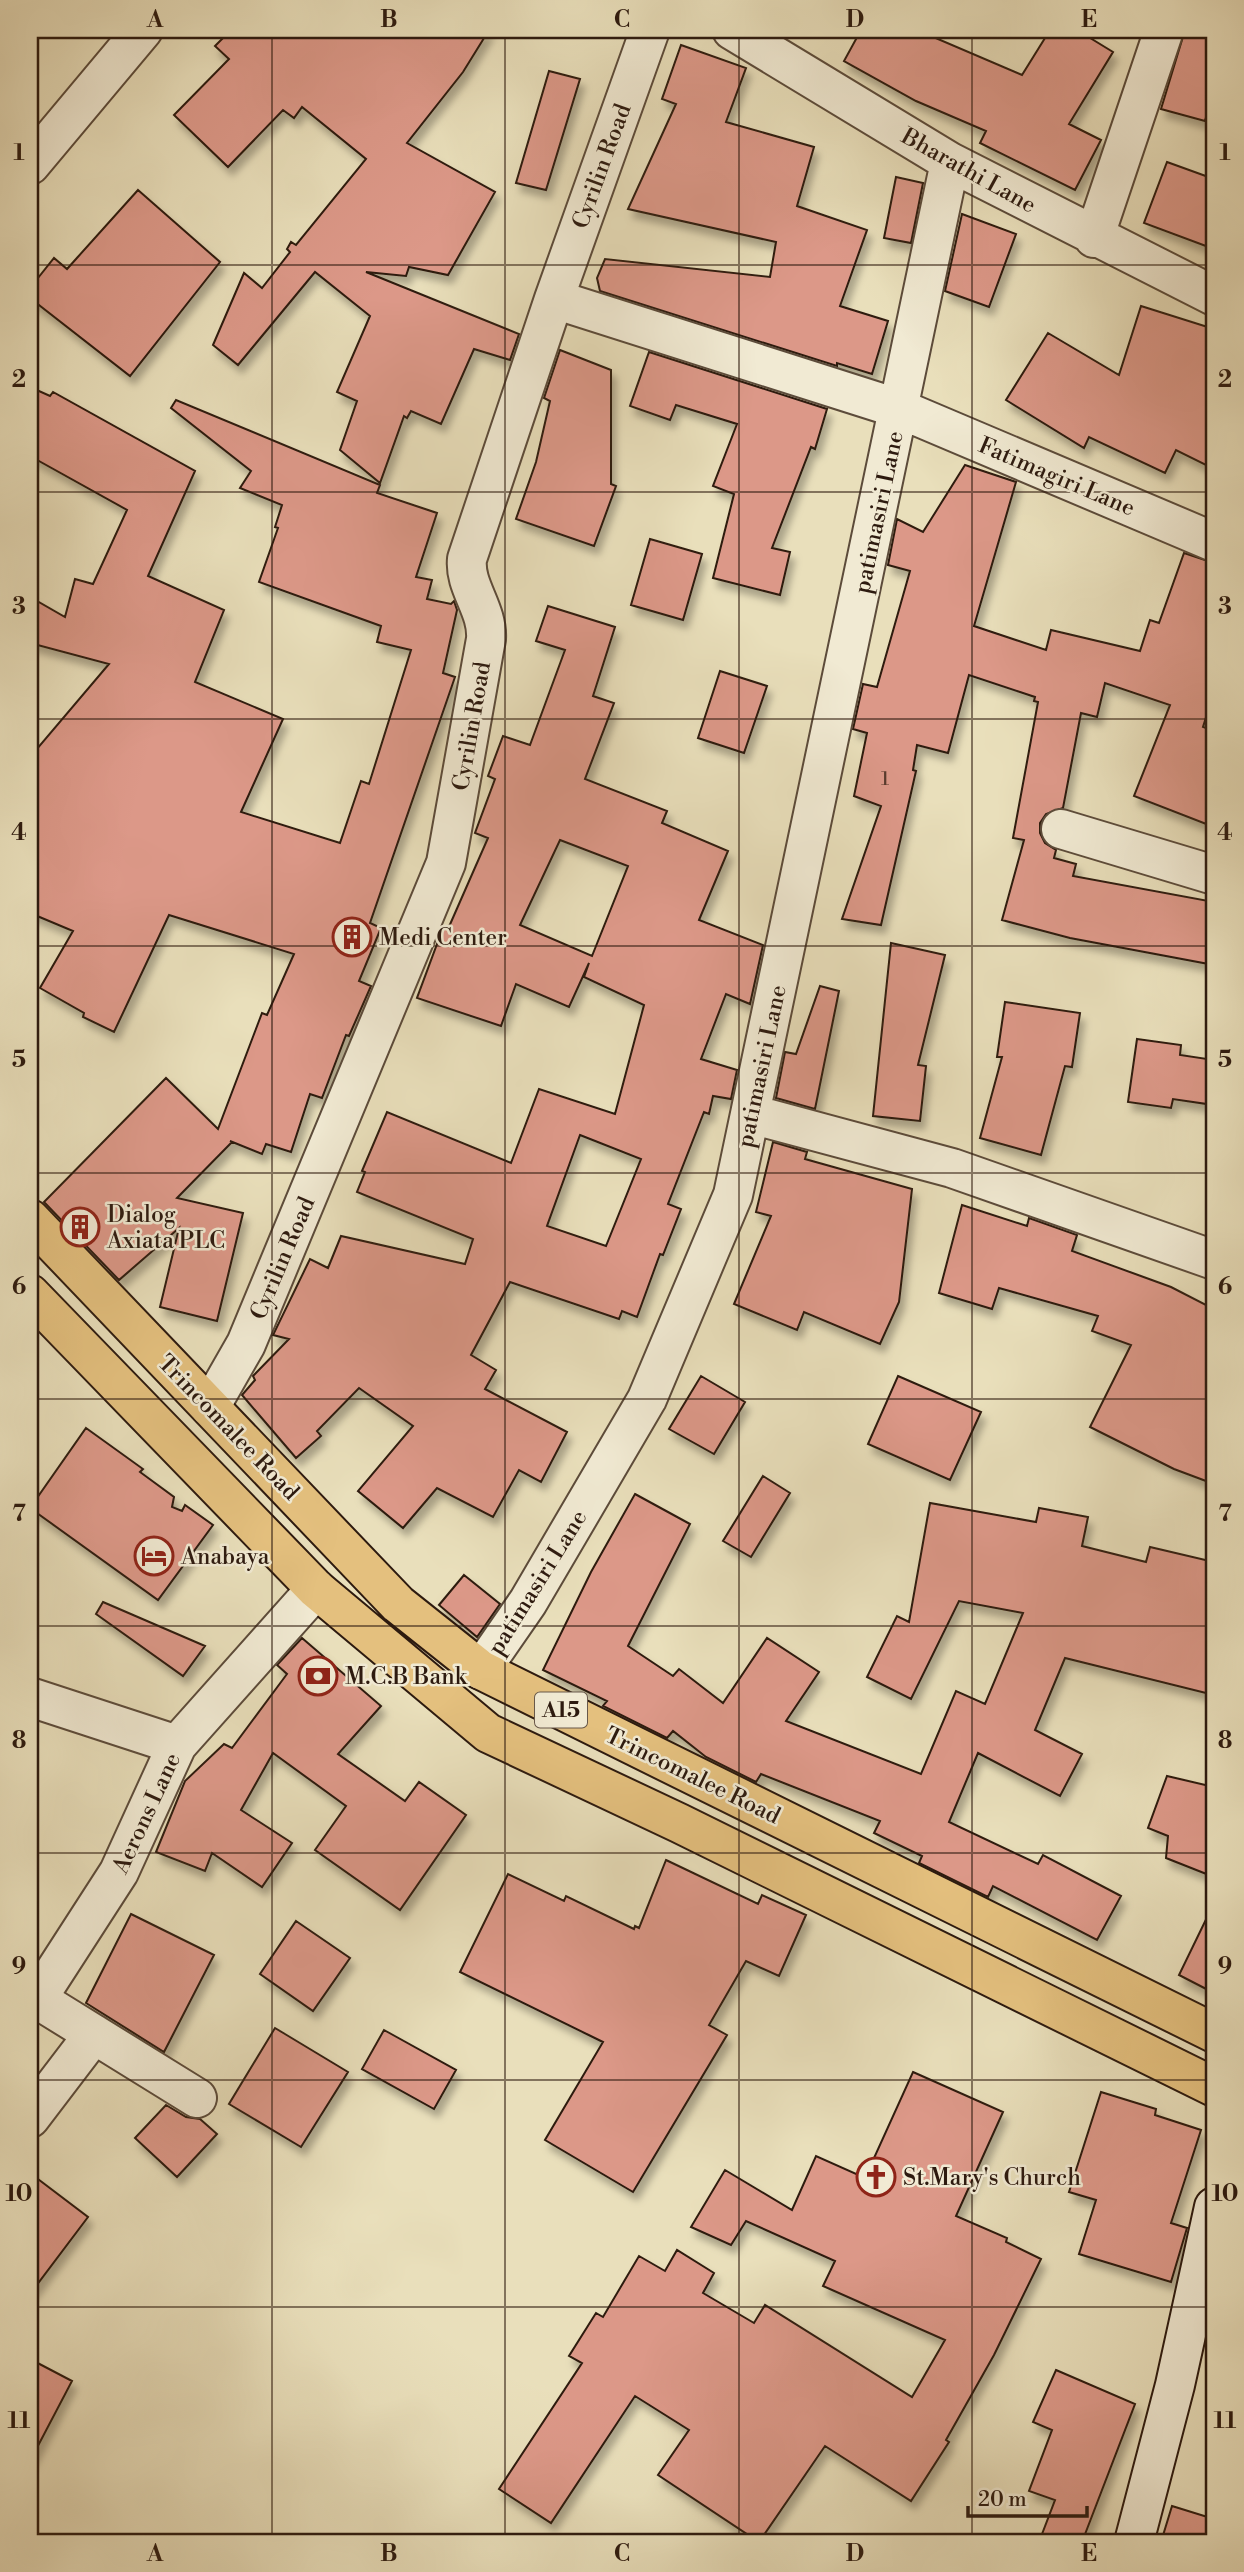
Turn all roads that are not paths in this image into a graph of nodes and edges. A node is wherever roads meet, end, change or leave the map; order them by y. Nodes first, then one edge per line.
1 (143, 30) edge
2 (650, 30) edge
3 (732, 30) edge
4 (1164, 30) edge
5 (950, 162) junction
6 (30, 165) edge
7 (1094, 238) junction
8 (1214, 296) edge
9 (554, 299) junction
10 (900, 409) junction
11 (1214, 542) edge
12 (1061, 829) dead end
13 (1214, 875) edge
14 (751, 1114) junction
15 (30, 1219) edge
16 (1214, 1259) edge
17 (30, 1294) edge
18 (210, 1407) junction
19 (316, 1589) junction
20 (481, 1670) junction
21 (30, 1697) edge
22 (177, 1745) junction
23 (1214, 2033) edge
24 (94, 2034) junction
25 (1214, 2087) edge
26 (197, 2098) dead end
27 (30, 2118) edge
28 (1214, 2207) edge
29 (1134, 2542) edge

1 - 6 street
2 - 9 street, Cyrilin Road
3 - 5 street, Bharathi Lane
4 - 7 street
5 - 7 street, Bharathi Lane
5 - 10 street, patimasiri Lane
7 - 8 street, Bharathi Lane
9 - 10 street, Fatimagiri Lane
9 - 18 street, Cyrilin Road
10 - 11 street, Fatimagiri Lane
10 - 14 street, patimasiri Lane
12 - 13 street
14 - 16 street
14 - 20 street, patimasiri Lane
15 - 18 highway, Trincomalee Road / A15
17 - 19 highway, A15
18 - 20 highway, Trincomalee Road / A15
19 - 22 street, Aerons Lane
19 - 25 highway, A15
20 - 23 highway, Trincomalee Road / A15
21 - 22 street
22 - 24 street, Aerons Lane
24 - 26 street, Aerons Lane
24 - 27 street
28 - 29 street

